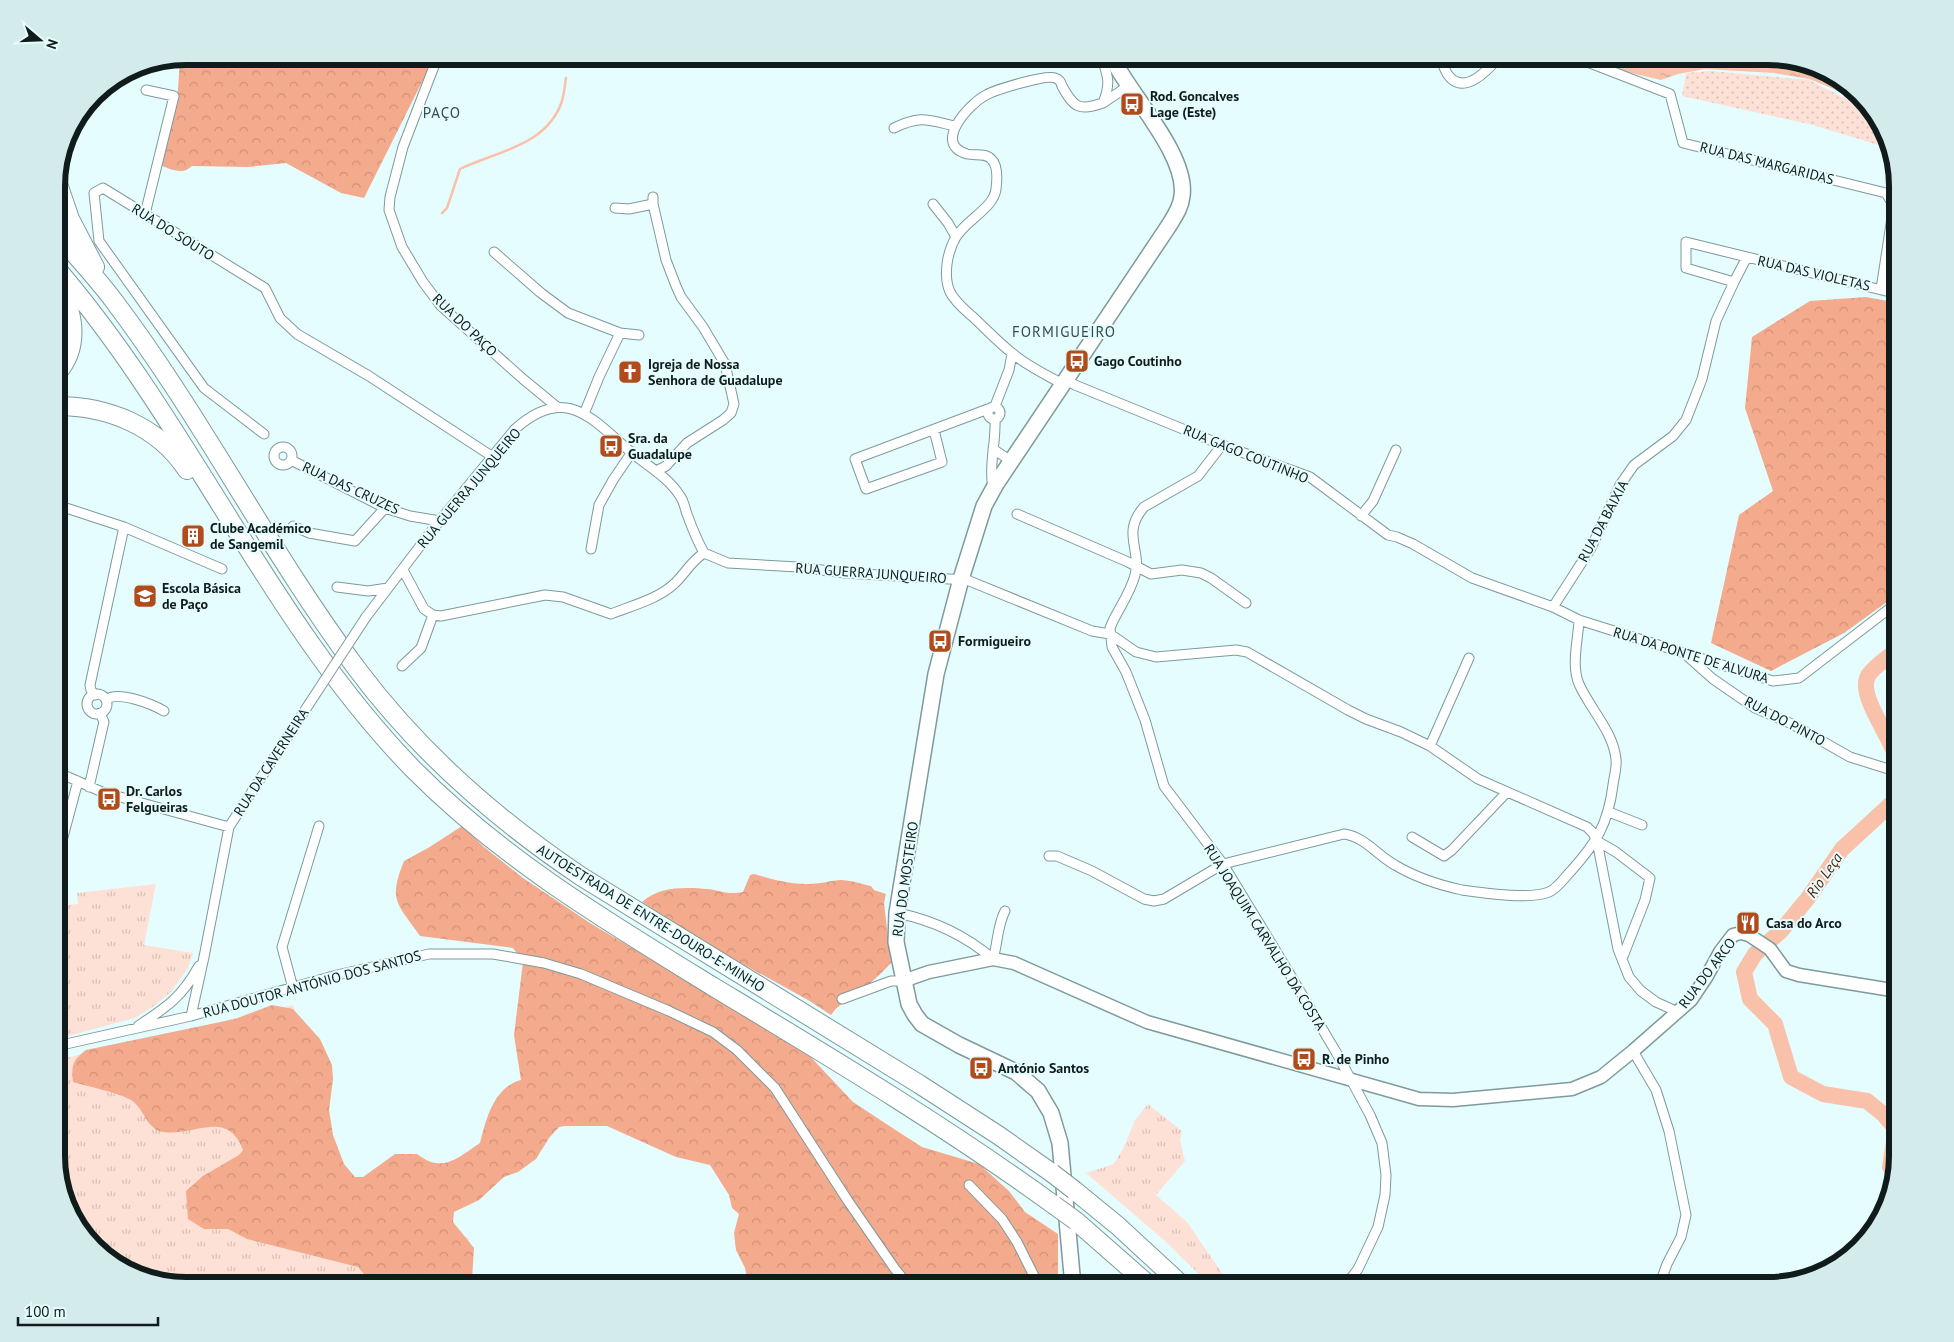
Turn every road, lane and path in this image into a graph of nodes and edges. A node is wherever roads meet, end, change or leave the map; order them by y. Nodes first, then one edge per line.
1 (435, 65) edge
2 (1104, 65) edge
3 (1116, 65) edge
4 (1444, 65) edge
5 (1492, 65) edge
6 (1595, 65) tunnel mouth
7 (1128, 86) junction
8 (146, 90) dead end
9 (1103, 103) junction
10 (955, 126) junction
11 (894, 128) dead end
12 (1889, 198) edge
13 (933, 204) dead end
14 (65, 205) edge
15 (615, 208) dead end
16 (145, 214) junction
17 (956, 237) junction
18 (1889, 237) edge
19 (65, 244) edge
20 (494, 252) dead end
21 (1747, 257) junction
22 (65, 281) edge
23 (1734, 282) junction
24 (1881, 289) junction
25 (1889, 291) edge
26 (65, 294) edge
27 (114, 300) junction
28 (620, 333) junction
29 (639, 335) dead end
30 (1012, 354) junction
31 (65, 362) edge
32 (1065, 382) junction
33 (65, 406) edge
34 (557, 406) junction
35 (992, 408) junction
36 (584, 414) junction
37 (934, 430) junction
38 (264, 434) dead end
39 (1222, 445) junction
40 (993, 449) junction
41 (1396, 450) dead end
42 (632, 452) junction
43 (494, 457) junction
44 (291, 460) dead end
45 (1008, 466) junction
46 (656, 471) junction
47 (996, 484) junction
48 (65, 508) edge
49 (222, 508) junction
50 (386, 508) junction
51 (1017, 514) dead end
52 (1361, 516) junction
53 (440, 521) junction
54 (293, 526) dead end
55 (124, 527) junction
56 (591, 549) dead end
57 (704, 553) junction
58 (1136, 566) junction
59 (222, 569) dead end
60 (403, 570) junction
61 (961, 579) junction
62 (337, 587) dead end
63 (388, 588) junction
64 (1246, 603) dead end
65 (1553, 607) junction
66 (1889, 609) edge
67 (433, 615) junction
68 (1579, 620) junction
69 (1110, 634) junction
70 (1682, 652) junction
71 (1469, 658) dead end
72 (402, 666) dead end
73 (95, 695) junction
74 (106, 700) junction
75 (164, 711) dead end
76 (100, 713) junction
77 (1430, 746) junction
78 (1889, 770) edge
79 (65, 776) edge
80 (78, 781) junction
81 (89, 787) junction
82 (1507, 792) junction
83 (1609, 812) junction
84 (1642, 825) dead end
85 (319, 826) dead end
86 (228, 827) junction
87 (65, 829) edge
88 (1412, 837) dead end
89 (1596, 841) junction
90 (1049, 856) dead end
91 (1223, 864) junction
92 (1006, 911) dead end
93 (897, 913) junction
94 (204, 958) junction
95 (993, 959) junction
96 (1622, 959) junction
97 (903, 981) junction
98 (292, 988) junction
99 (1889, 989) edge
100 (842, 999) dead end
101 (1678, 1012) junction
102 (190, 1016) junction
103 (133, 1029) junction
104 (65, 1044) edge
105 (1633, 1051) junction
106 (1349, 1079) junction
107 (969, 1184) dead end
108 (902, 1277) edge
109 (1034, 1277) edge
110 (1072, 1277) edge
111 (1140, 1277) edge
112 (1173, 1277) edge
113 (1352, 1277) edge
114 (1662, 1277) edge

1 - 34 street, RUA DO PAÇO
2 - 9 street
3 - 7 main road, RUA DO MOSTEIRO
4 - 5 street
6 - 12 street, RUA DAS MARGARIDAS
7 - 9 street
7 - 32 main road, RUA DO MOSTEIRO
8 - 16 street
9 - 10 street
10 - 11 street
10 - 17 street
13 - 17 street
14 - 27 highway
15 - 46 street
16 - 38 street, RUA DO SOUTO
16 - 43 street, RUA DO SOUTO
17 - 30 street, RUA GAGO COUTINHO
18 - 24 street, RUA DAS MARGARIDAS
19 - 27 highway, AUTOESTRADA DE ENTRE-DOURO-E-MINHO
20 - 28 street
21 - 23 street, RUA DA BAIXIA
21 - 23 street, RUA DAS VIOLETAS
21 - 24 street, RUA DAS VIOLETAS
22 - 49 highway, AUTOESTRADA DE ENTRE-DOURO-E-MINHO
23 - 65 street, RUA DA BAIXIA
24 - 25 street, RUA DAS VIOLETAS
26 - 31 highway
27 - 112 highway, AUTOESTRADA DE ENTRE-DOURO-E-MINHO, bridge
28 - 29 street
28 - 36 street
30 - 32 street, RUA GAGO COUTINHO
30 - 35 street
32 - 39 street, RUA GAGO COUTINHO
32 - 45 main road, RUA DO MOSTEIRO
33 - 49 highway
34 - 36 street
34 - 43 street, RUA GUERRA JUNQUEIRO
35 - 37 street
35 - 40 street
36 - 42 street
37 - 37 street
39 - 52 street, RUA GAGO COUTINHO
39 - 58 street
40 - 45 street
40 - 47 street
41 - 52 street
42 - 46 street
42 - 56 street
43 - 53 street, RUA GUERRA JUNQUEIRO
44 - 50 street, RUA DAS CRUZES
45 - 47 main road, RUA DO MOSTEIRO
46 - 57 street
47 - 61 main road, RUA DO MOSTEIRO
48 - 55 street
49 - 111 highway, AUTOESTRADA DE ENTRE-DOURO-E-MINHO, bridge
50 - 53 street, RUA DAS CRUZES
50 - 54 street
51 - 58 street
52 - 65 street, RUA GAGO COUTINHO
53 - 60 street, RUA GUERRA JUNQUEIRO
55 - 59 street
55 - 73 street
57 - 61 street, RUA GUERRA JUNQUEIRO
57 - 67 street
58 - 64 street
58 - 69 street
60 - 63 street, RUA GUERRA JUNQUEIRO
60 - 67 street
61 - 69 street, RUA GUERRA JUNQUEIRO
61 - 93 main road, RUA DO MOSTEIRO
62 - 63 street
63 - 86 street, RUA DA CAVERNEIRA, bridge
65 - 68 street, RUA DA PONTE DE ALVURA
66 - 70 street, RUA DA PONTE DE ALVURA
67 - 72 street
68 - 70 street, RUA DA PONTE DE ALVURA
68 - 83 street
69 - 77 street
69 - 91 street, RUA JOAQUIM CARVALHO DA COSTA
70 - 78 street, RUA DO PINTO
71 - 77 street
73 - 74 street
73 - 76 street
74 - 75 street
74 - 76 street
76 - 81 street
77 - 82 street
79 - 80 street
80 - 81 street
80 - 87 street
81 - 86 street
82 - 88 street
82 - 89 street
83 - 84 street
83 - 89 street
85 - 98 street
86 - 94 street, RUA DA CAVERNEIRA
89 - 91 street
89 - 96 street
89 - 96 street
90 - 91 street
91 - 106 street, RUA JOAQUIM CARVALHO DA COSTA
92 - 95 street
93 - 95 street
93 - 97 main road, RUA DO MOSTEIRO
94 - 102 street, RUA DA CAVERNEIRA
94 - 103 street, RUA DA CAVERNEIRA
95 - 97 street
95 - 106 street
96 - 101 street
97 - 100 street
97 - 110 main road, RUA DO MOSTEIRO
98 - 102 street, RUA DOUTOR ANTÓNIO DOS SANTOS
98 - 108 street, RUA DOUTOR ANTÓNIO DOS SANTOS
99 - 101 street, RUA DO ARCO
101 - 105 street, RUA DO ARCO
102 - 103 street, RUA DOUTOR ANTÓNIO DOS SANTOS
103 - 104 street, RUA DOUTOR ANTÓNIO DOS SANTOS
105 - 106 street
105 - 114 street
106 - 113 street, RUA JOAQUIM CARVALHO DA COSTA
107 - 109 street

